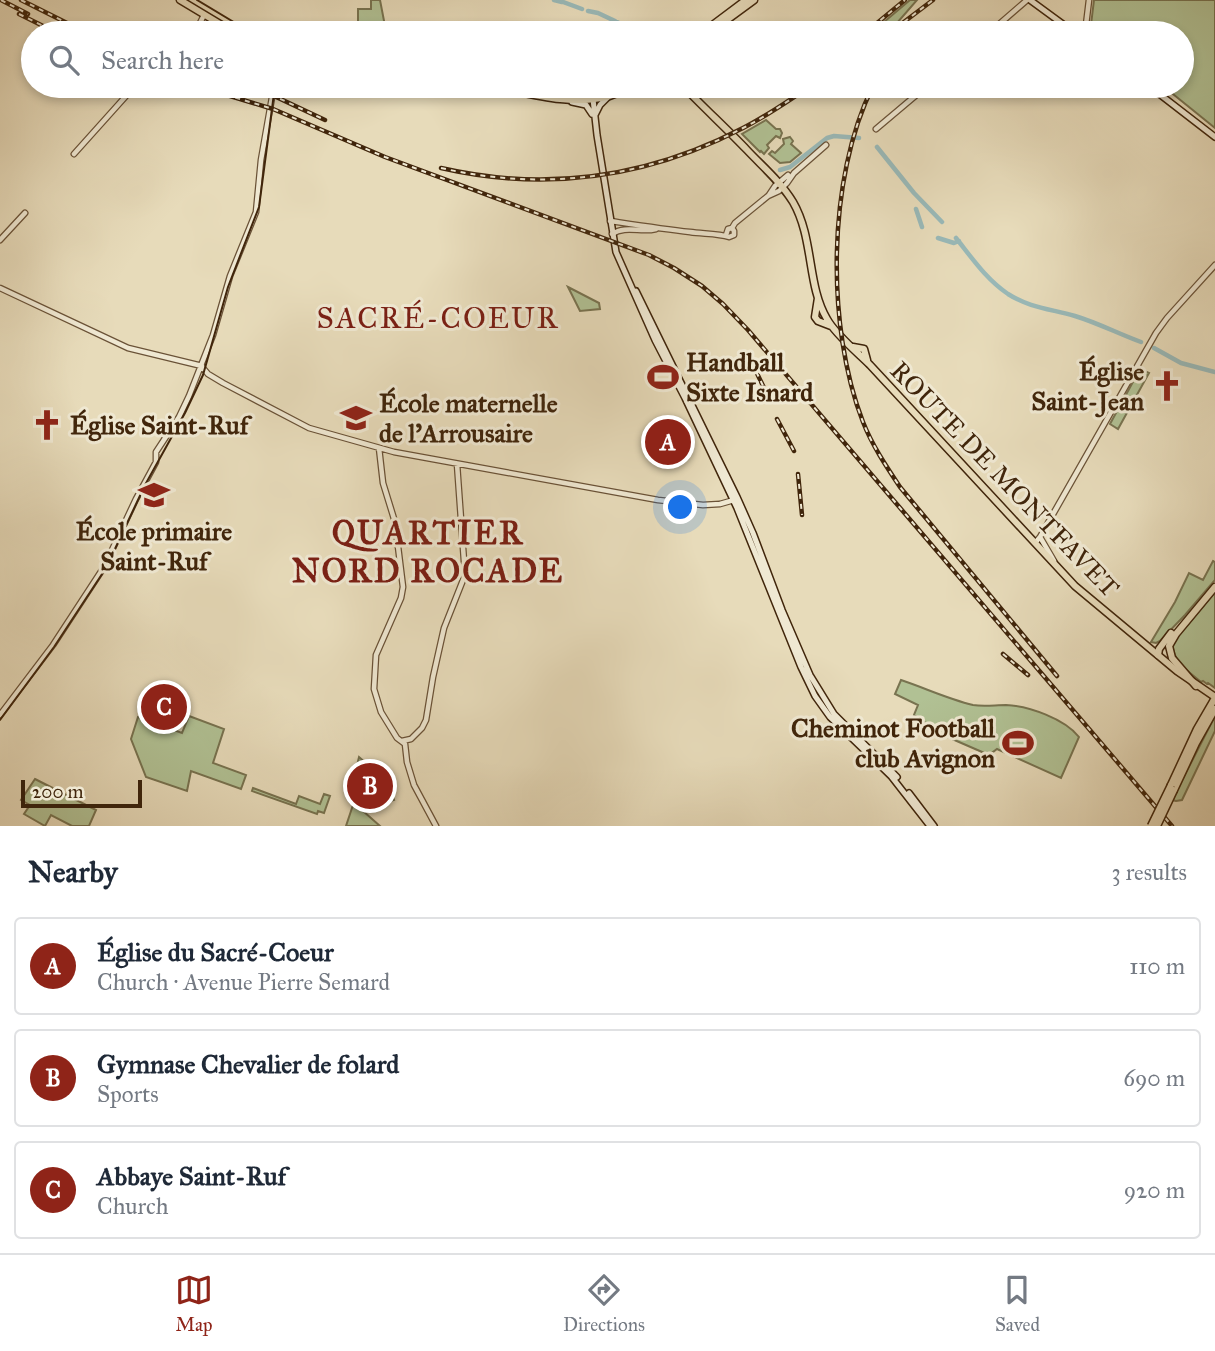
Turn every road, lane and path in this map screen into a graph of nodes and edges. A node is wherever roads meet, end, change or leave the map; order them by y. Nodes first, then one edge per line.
1 (180, 0) edge
2 (746, 0) edge
3 (754, 0) edge
4 (1028, 0) edge
5 (1089, 0) edge
6 (204, 15) junction
7 (201, 21) edge
8 (214, 21) edge
9 (718, 21) edge
10 (725, 21) edge
11 (1003, 21) edge
12 (1058, 21) edge
13 (1086, 21) edge
14 (123, 98) edge
15 (272, 98) edge
16 (552, 98) edge
17 (573, 98) edge
18 (592, 98) edge
19 (607, 98) edge
20 (694, 98) edge
21 (913, 98) edge
22 (1165, 98) edge
23 (563, 99) junction
24 (594, 118) junction
25 (876, 129) dead end
26 (1215, 137) edge
27 (826, 145) dead end
28 (74, 153) dead end
29 (769, 172) junction
30 (791, 174) junction
31 (780, 185) junction
32 (775, 193) junction
33 (768, 196) junction
34 (790, 198) junction
35 (25, 213) dead end
36 (611, 222) junction
37 (657, 228) junction
38 (621, 229) junction
39 (612, 234) junction
40 (0, 240) edge
41 (1215, 265) edge
42 (0, 288) edge
43 (202, 366) junction
44 (379, 448) junction
45 (457, 464) junction
46 (735, 498) junction
47 (1040, 537) junction
48 (1035, 543) junction
49 (1055, 565) junction
50 (1215, 586) edge
51 (1168, 638) junction
52 (1169, 646) junction
53 (1150, 649) junction
54 (1158, 655) junction
55 (1196, 685) junction
56 (1214, 702) edge
57 (0, 715) edge
58 (402, 741) junction
59 (1172, 787) junction
60 (436, 826) edge
61 (932, 826) edge
62 (1151, 826) edge
63 (1157, 826) edge

1 - 6 main road
2 - 9 main road
3 - 10 main road
4 - 11 street
4 - 12 main road
5 - 13 street
6 - 7 street
6 - 8 main road
14 - 28 street
15 - 43 street
16 - 23 main road
17 - 23 main road
18 - 24 main road
19 - 24 main road
20 - 29 main road
21 - 25 street
22 - 26 main road
23 - 24 main road
24 - 36 main road
27 - 30 street
29 - 30 street
29 - 31 main road
30 - 31 street
31 - 32 street
31 - 33 street
31 - 34 main road
32 - 33 street
32 - 34 street
33 - 37 street
34 - 48 main road, ROUTE DE MONTFAVET
35 - 40 street
36 - 37 street
36 - 38 street
36 - 39 main road
37 - 38 street
38 - 39 street
39 - 46 main road
41 - 47 street
42 - 43 street
43 - 44 street
43 - 57 street
44 - 45 street
44 - 58 street
45 - 46 street
45 - 58 street
46 - 61 main road
47 - 48 street
47 - 49 street
48 - 49 main road, ROUTE DE MONTFAVET
49 - 53 main road, ROUTE DE MONTFAVET
50 - 51 main road
50 - 52 main road
51 - 53 main road
51 - 54 main road
52 - 54 main road
52 - 55 main road
53 - 54 main road, ROUTE DE MONTFAVET
54 - 55 main road, ROUTE DE MONTFAVET
55 - 56 main road, ROUTE DE MONTFAVET
56 - 59 main road
58 - 60 street
59 - 62 main road, bridge
59 - 63 main road, bridge

